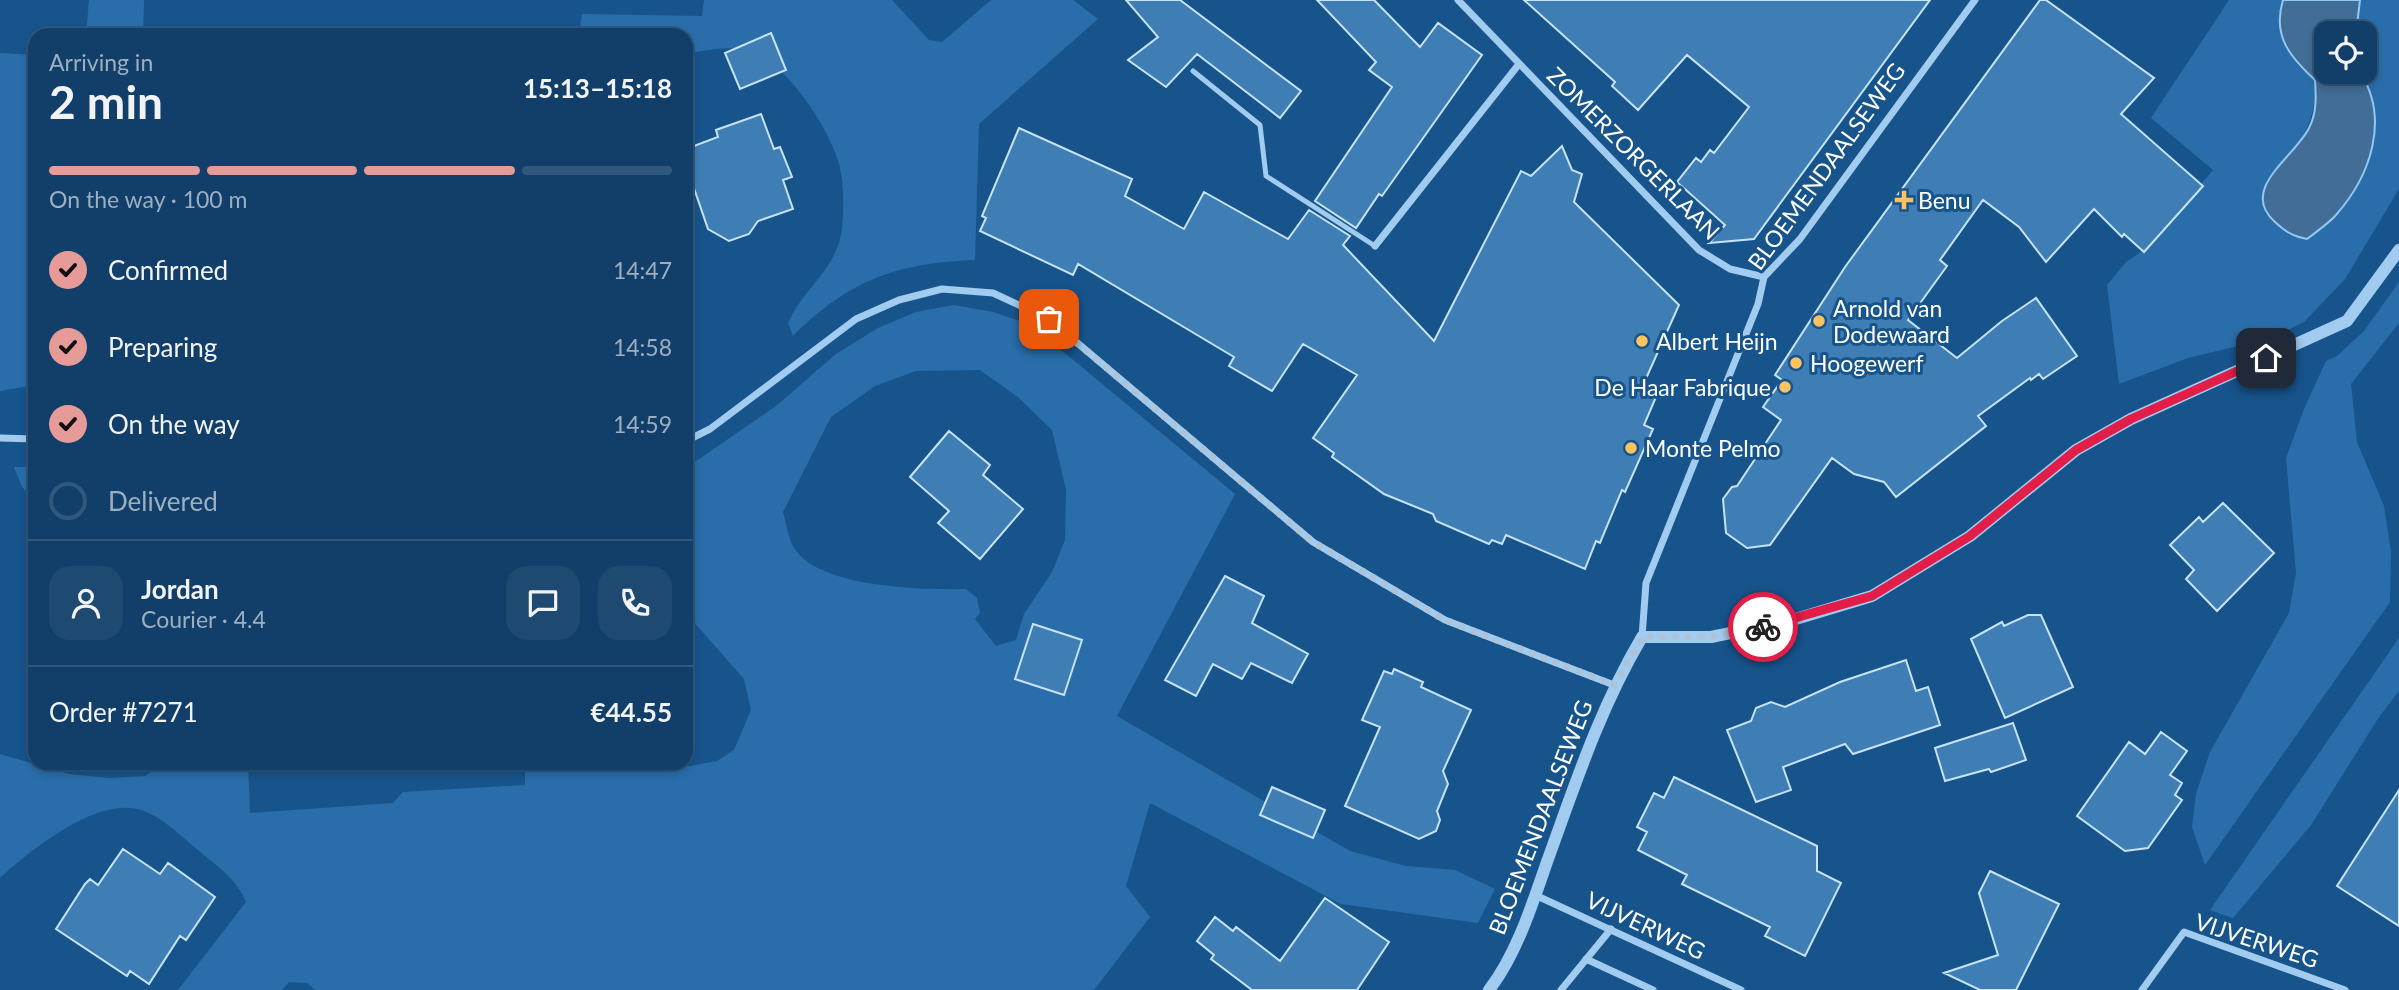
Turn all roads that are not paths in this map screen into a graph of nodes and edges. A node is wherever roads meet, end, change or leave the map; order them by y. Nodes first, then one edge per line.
1 (1458, 0) edge
2 (1975, 0) edge
3 (1519, 64) junction
4 (1193, 71) dead end
5 (1375, 246) joint
6 (2399, 250) edge
7 (1764, 277) junction
8 (0, 438) edge
9 (693, 438) edge
10 (28, 439) edge
11 (1643, 637) junction
12 (1614, 685) junction
13 (1535, 895) junction
14 (1611, 929) junction
15 (1586, 959) junction
16 (1489, 990) edge
17 (1561, 990) edge
18 (1653, 990) edge
19 (1741, 990) edge
20 (2142, 990) edge
21 (2345, 990) edge

1 - 3 street, ZOMERZORGERLAAN
2 - 7 street, BLOEMENDAALSEWEG
3 - 5 street, ZOMERZORGERLAAN
3 - 7 street, ZOMERZORGERLAAN
4 - 5 lane
6 - 11 street
7 - 11 street, BLOEMENDAALSEWEG
8 - 10 street
9 - 12 street
11 - 12 street, BLOEMENDAALSEWEG
12 - 13 street, BLOEMENDAALSEWEG
13 - 14 street, VIJVERWEG
13 - 16 street, BLOEMENDAALSEWEG
14 - 15 street
14 - 19 street, VIJVERWEG
15 - 17 street
15 - 18 street
20 - 21 street, VIJVERWEG

